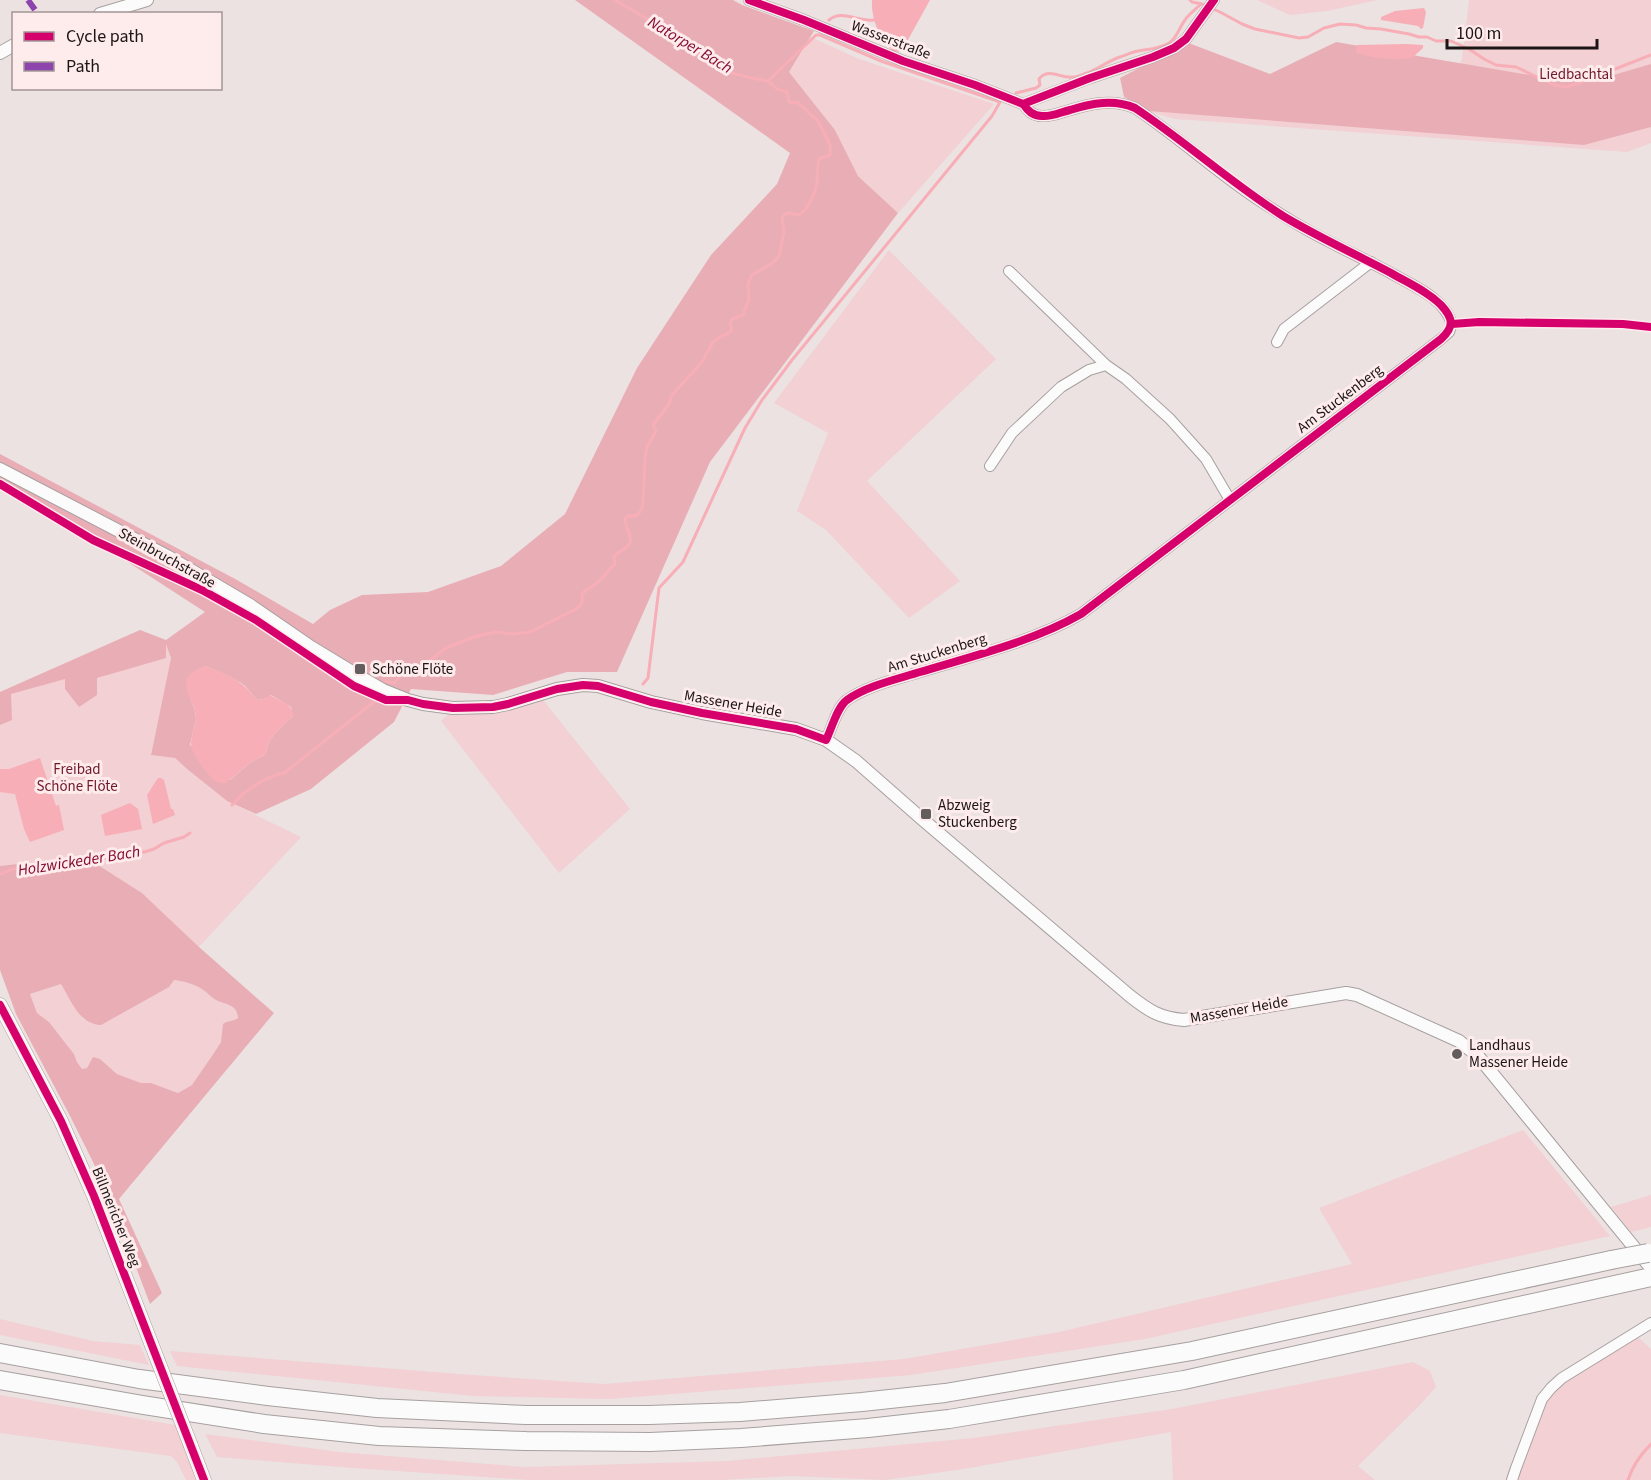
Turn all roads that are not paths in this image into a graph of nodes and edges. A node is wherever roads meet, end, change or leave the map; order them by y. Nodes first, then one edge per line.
1 (147, 0) edge
2 (749, 0) edge
3 (1214, 0) edge
4 (107, 12) edge
5 (1026, 108) junction
6 (1371, 262) junction
7 (1008, 271) dead end
8 (1278, 342) dead end
9 (1106, 364) junction
10 (990, 466) dead end
11 (0, 469) edge
12 (1230, 500) junction
13 (635, 696) joint
14 (826, 740) junction
15 (0, 1005) edge
16 (1651, 1252) edge
17 (1651, 1268) edge
18 (1642, 1279) edge
19 (1651, 1323) edge
20 (0, 1353) edge
21 (0, 1380) edge
22 (204, 1480) edge
23 (1512, 1480) edge

1 - 4 street
2 - 5 street, Wasserstraße
3 - 5 street
5 - 6 street, Am Stuckenberg
6 - 8 street
6 - 12 street, Am Stuckenberg
7 - 9 street
9 - 10 street
9 - 12 street
11 - 13 street, Steinbruchstraße
12 - 14 street, Am Stuckenberg
13 - 14 street, Massener Heide
14 - 17 street, Massener Heide
15 - 22 main road, Billmericher Weg, bridge
16 - 20 highway, bridge
18 - 21 highway
19 - 23 street

